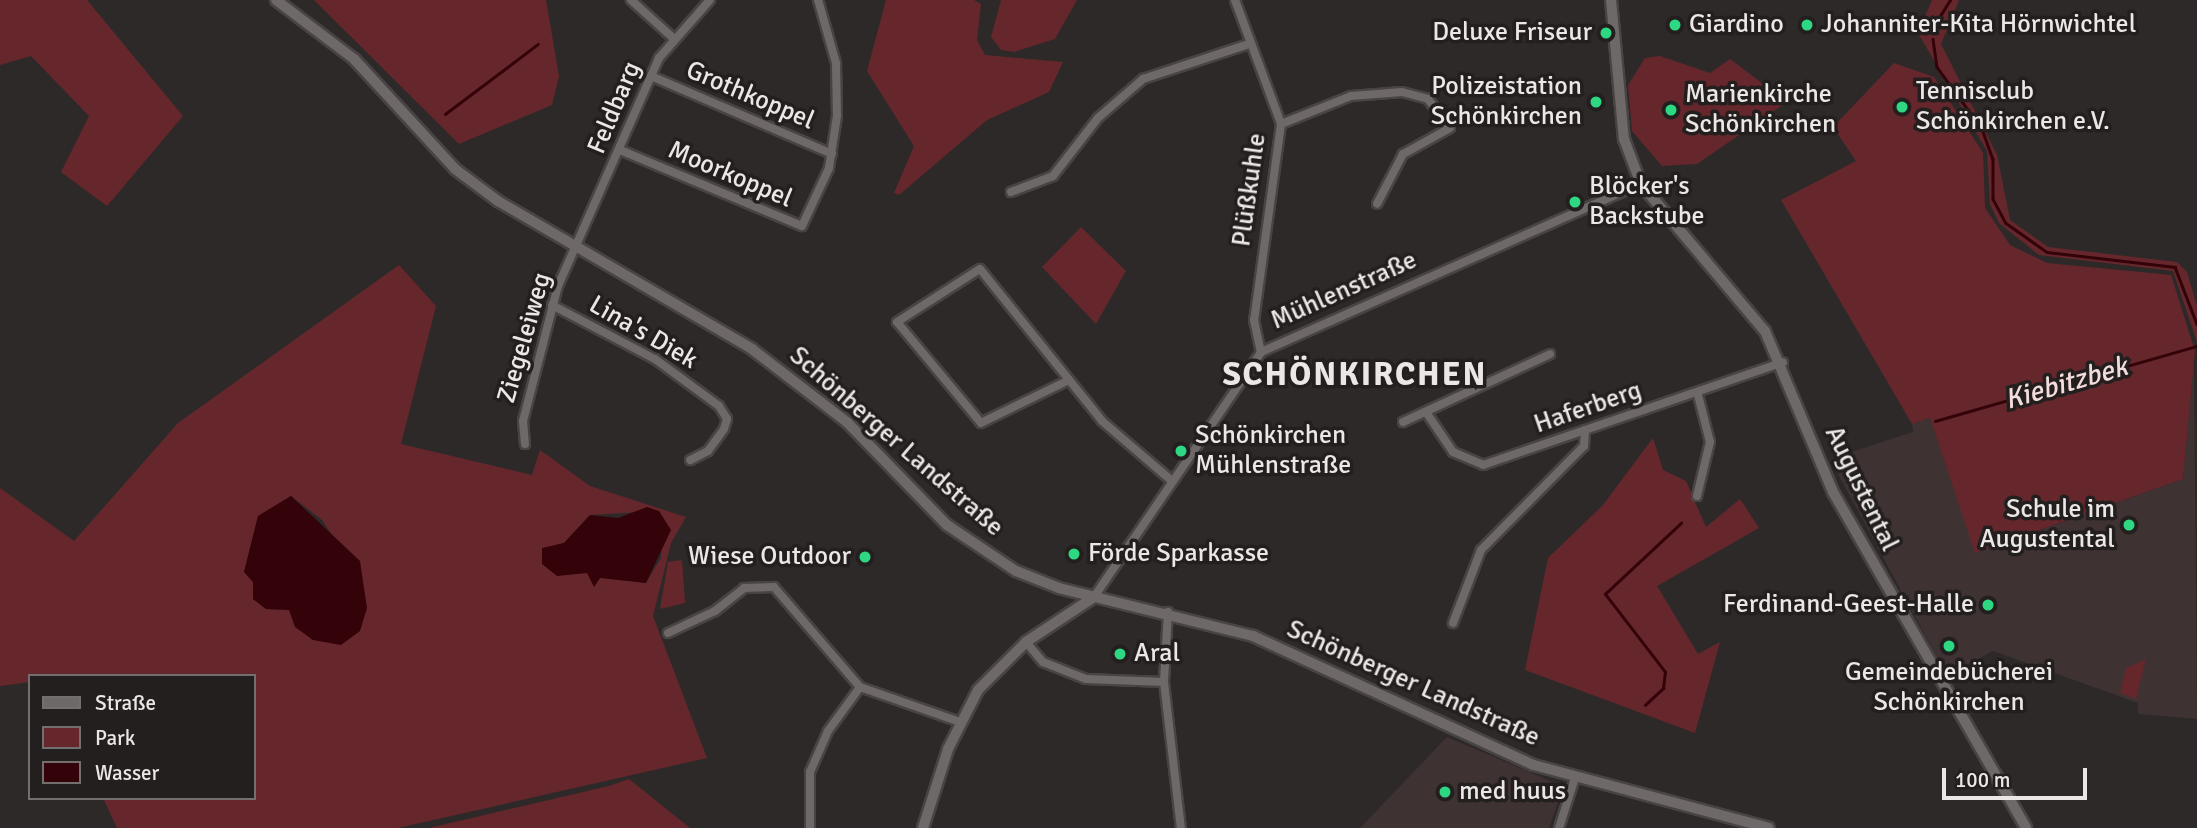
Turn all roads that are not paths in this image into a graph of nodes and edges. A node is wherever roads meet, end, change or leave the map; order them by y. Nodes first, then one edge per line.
1 (275, 0) edge
2 (631, 0) edge
3 (710, 0) edge
4 (818, 0) edge
5 (1235, 0) edge
6 (1611, 0) edge
7 (672, 37) junction
8 (1247, 45) junction
9 (651, 76) junction
10 (1281, 124) junction
11 (620, 150) junction
12 (832, 154) junction
13 (1641, 184) junction
14 (1012, 192) dead end
15 (1377, 204) dead end
16 (576, 246) junction
17 (552, 305) junction
18 (1261, 352) junction
19 (1550, 354) dead end
20 (1783, 362) junction
21 (1069, 380) junction
22 (1698, 395) junction
23 (1426, 412) junction
24 (1403, 422) dead end
25 (1585, 430) junction
26 (525, 444) dead end
27 (690, 460) dead end
28 (1172, 481) junction
29 (1697, 496) dead end
30 (1094, 597) junction
31 (1168, 611) junction
32 (1453, 623) dead end
33 (668, 633) dead end
34 (1026, 642) junction
35 (1164, 682) junction
36 (860, 687) junction
37 (960, 722) junction
38 (1576, 778) junction
39 (810, 828) edge
40 (923, 828) edge
41 (1181, 828) edge
42 (1559, 828) edge
43 (1769, 828) edge
44 (2026, 828) edge

1 - 16 main road, Schönberger Landstraße
2 - 7 street
3 - 7 street, Feldbarg
4 - 12 street, Moorkoppel
5 - 8 street, Plüßkuhle
6 - 13 street
7 - 9 street, Feldbarg
8 - 10 street, Plüßkuhle
8 - 14 street
9 - 11 street, Feldbarg
9 - 12 street, Grothkoppel
10 - 15 street
10 - 18 street, Plüßkuhle
11 - 12 street, Moorkoppel
11 - 16 street, Feldbarg
13 - 18 street, Mühlenstraße
13 - 20 street, Augustental
16 - 17 street, Ziegeleiweg
16 - 30 main road, Schönberger Landstraße
17 - 26 street, Ziegeleiweg
17 - 27 street, Lina's Diek
18 - 28 street, Mühlenstraße
19 - 23 street
20 - 22 street, Haferberg
20 - 44 street, Augustental
21 - 21 street
21 - 28 street
22 - 25 street, Haferberg
22 - 29 street
23 - 24 street
23 - 25 street, Haferberg
25 - 32 street
28 - 30 street, Mühlenstraße
30 - 31 main road, Schönberger Landstraße
30 - 34 street
31 - 35 street
31 - 38 main road, Schönberger Landstraße
33 - 36 street
34 - 35 street
34 - 37 street
35 - 41 street
36 - 37 street
36 - 39 street
37 - 40 street
38 - 42 street
38 - 43 main road, Schönberger Landstraße

